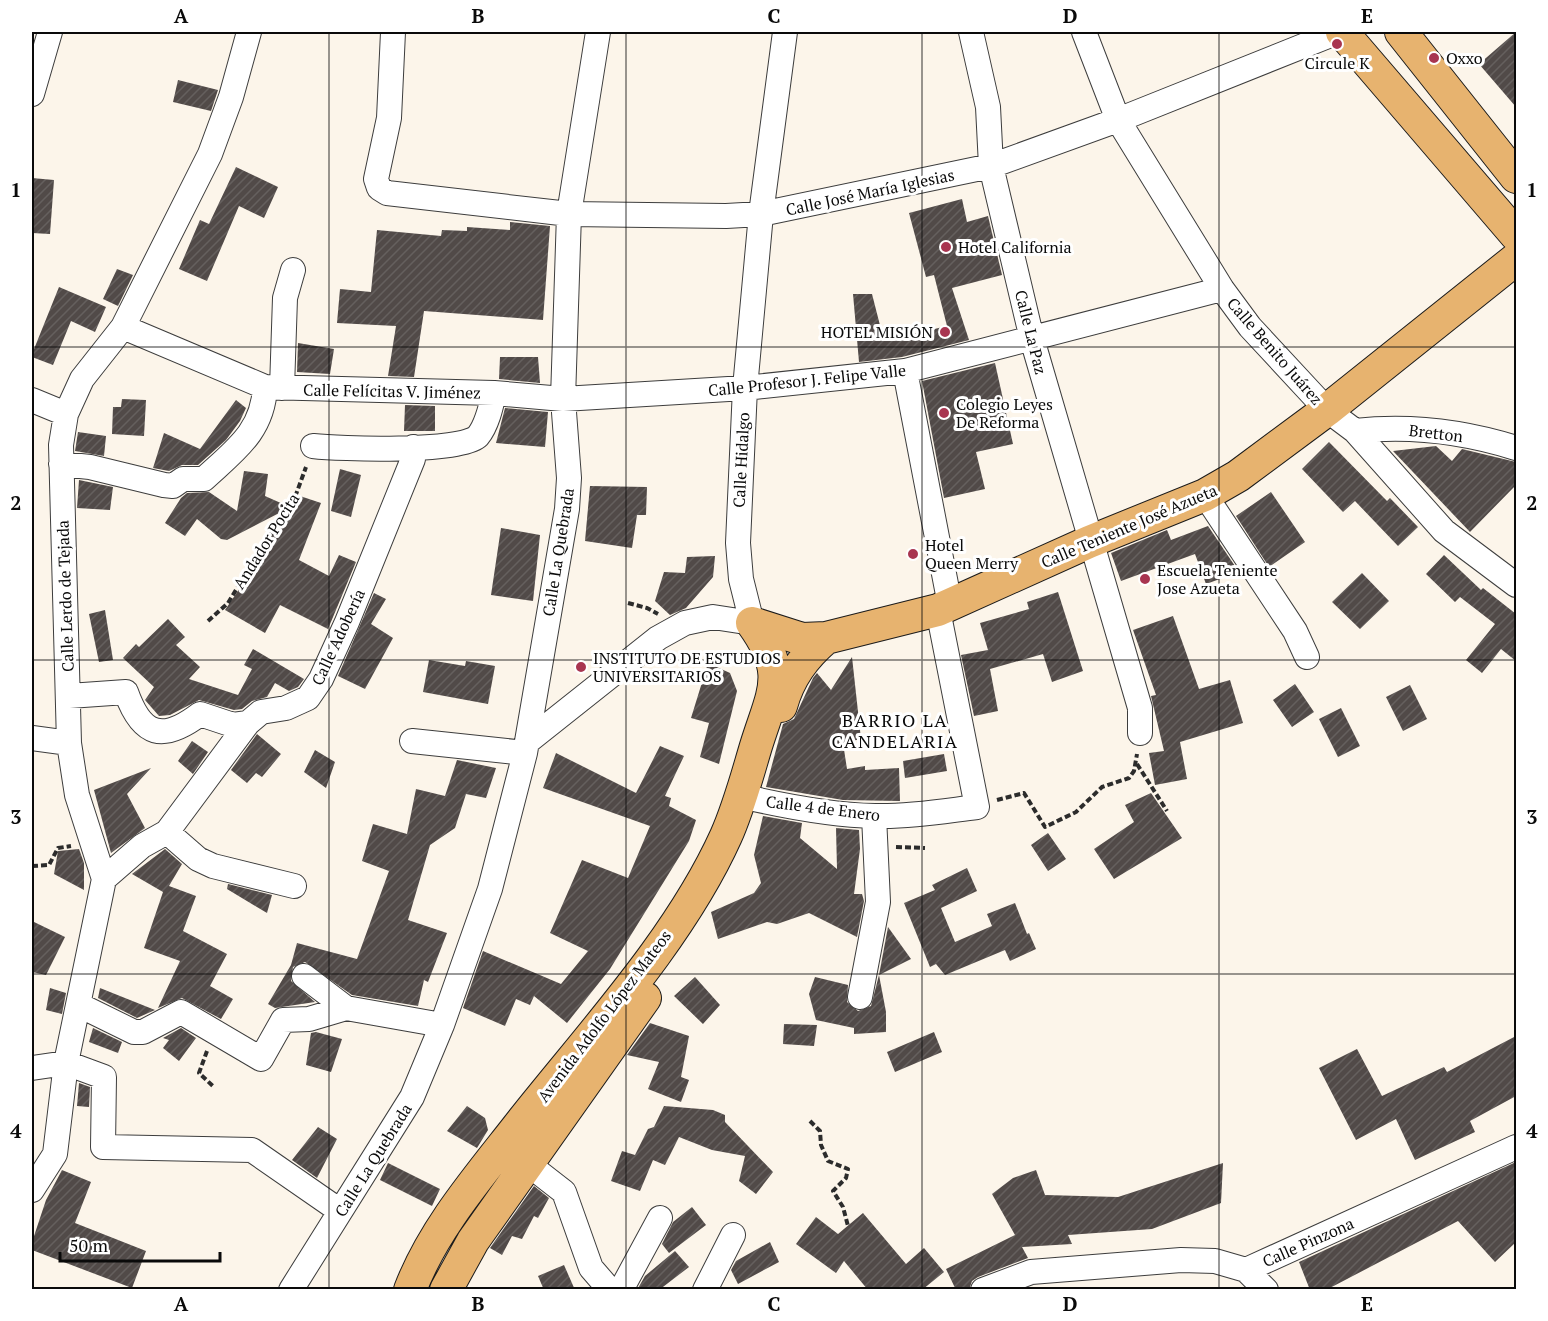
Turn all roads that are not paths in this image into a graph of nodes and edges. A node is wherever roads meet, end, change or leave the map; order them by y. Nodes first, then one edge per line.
1 (50, 32) edge
2 (249, 32) edge
3 (393, 32) edge
4 (598, 32) edge
5 (785, 32) edge
6 (971, 32) edge
7 (1084, 32) edge
8 (1340, 32) edge
9 (1401, 32) edge
10 (32, 94) edge
11 (1118, 120) junction
12 (991, 166) junction
13 (1512, 167) edge
14 (569, 214) junction
15 (761, 214) junction
16 (1516, 236) edge
17 (1516, 260) edge
18 (293, 270) dead end
19 (1222, 289) junction
20 (123, 327) junction
21 (1032, 339) junction
22 (905, 371) junction
23 (274, 388) junction
24 (745, 388) junction
25 (494, 393) junction
26 (32, 399) edge
27 (563, 399) junction
28 (1327, 410) junction
29 (66, 414) junction
30 (1355, 431) junction
31 (313, 446) road end
32 (413, 447) junction
33 (1516, 448) edge
34 (62, 464) junction
35 (1205, 495) junction
36 (1089, 542) junction
37 (1516, 585) edge
38 (944, 607) junction
39 (752, 623) junction
40 (826, 638) junction
41 (1307, 657) dead end
42 (779, 691) junction
43 (69, 696) dead end
44 (248, 723) junction
45 (1140, 733) road end
46 (32, 738) edge
47 (412, 741) dead end
48 (69, 743) junction
49 (526, 747) junction
50 (749, 798) junction
51 (874, 816) junction
52 (167, 832) junction
53 (104, 879) junction
54 (294, 886) dead end
55 (304, 976) dead end
56 (860, 997) dead end
57 (79, 1005) junction
58 (346, 1008) junction
59 (442, 1025) junction
60 (66, 1063) junction
61 (32, 1068) edge
62 (1516, 1148) edge
63 (528, 1164) junction
64 (32, 1190) edge
65 (340, 1211) junction
66 (660, 1218) dead end
67 (733, 1235) dead end
68 (1246, 1270) junction
69 (291, 1290) edge
70 (410, 1290) edge
71 (446, 1290) edge
72 (610, 1290) edge
73 (621, 1290) edge
74 (705, 1290) edge
75 (983, 1290) edge
76 (1266, 1290) edge

1 - 10 street
2 - 20 street, Calle Lerdo de Tejada
3 - 14 street, Calle José María Iglesias
4 - 14 street, Calle La Quebrada
5 - 15 street, Calle Hidalgo
6 - 12 street, Calle La Paz
7 - 11 street, Calle Benito Juárez
8 - 11 street, Calle José María Iglesias
8 - 16 main road
9 - 13 main road
11 - 12 street, Calle José María Iglesias
11 - 19 street, Calle Benito Juárez
12 - 15 street, Calle José María Iglesias
12 - 21 street, Calle La Paz
14 - 15 street, Calle José María Iglesias
14 - 27 street, Calle La Quebrada
15 - 24 street, Calle Hidalgo
17 - 28 main road, Calle Teniente José Azueta
18 - 23 street
19 - 21 street, Calle Profesor J. Felipe Valle
19 - 28 street, Calle Benito Juárez
20 - 23 street, Calle Felícitas V. Jiménez
20 - 29 street, Calle Lerdo de Tejada
21 - 22 street, Calle Profesor J. Felipe Valle
21 - 36 street, Calle La Paz
22 - 24 street, Calle Profesor J. Felipe Valle
22 - 38 street
23 - 25 street, Calle Felícitas V. Jiménez
23 - 34 street
24 - 27 street, Calle Profesor J. Felipe Valle
24 - 39 street, Calle Hidalgo
25 - 27 street, Calle Felícitas V. Jiménez
25 - 32 street
26 - 29 street
27 - 49 street, Calle La Quebrada
28 - 30 street, Calle Benito Juárez
28 - 35 main road, Calle Teniente José Azueta
29 - 34 street, Calle Lerdo de Tejada
30 - 33 street, Bretton
30 - 37 street, Calle Benito Juárez
31 - 32 street
32 - 44 street, Calle Adobería
34 - 48 street, Calle Lerdo de Tejada
35 - 36 main road, Calle Teniente José Azueta
35 - 41 street
36 - 38 main road, Calle Teniente José Azueta
36 - 45 street, Calle La Paz
38 - 40 main road, Calle Teniente José Azueta
38 - 51 street, Calle 4 de Enero
39 - 40 main road, Calle Teniente José Azueta
39 - 42 main road, Avenida Adolfo López Mateos
39 - 49 street
40 - 42 main road, Avenida Adolfo López Mateos
42 - 50 main road, Avenida Adolfo López Mateos
43 - 44 street
44 - 52 street, Calle Adobería
46 - 48 street
47 - 49 street
48 - 53 street, Calle Lerdo de Tejada
49 - 59 street, Calle La Quebrada
50 - 51 street, Calle 4 de Enero
50 - 63 main road, Avenida Adolfo López Mateos
50 - 70 main road, Avenida Adolfo López Mateos
51 - 56 street
52 - 53 street, Calle Adobería
52 - 54 street
53 - 57 street, Calle Lerdo de Tejada
55 - 58 street
57 - 58 street
57 - 60 street, Calle Lerdo de Tejada
58 - 59 street
59 - 65 street, Calle La Quebrada
60 - 61 street
60 - 64 street, Calle Lerdo de Tejada
60 - 65 street
62 - 68 street, Calle Pinzona
63 - 71 main road, Avenida Adolfo López Mateos
63 - 72 street
65 - 69 street, Calle La Quebrada
66 - 73 street
67 - 74 street
68 - 75 street, Calle Pinzona
68 - 76 street

